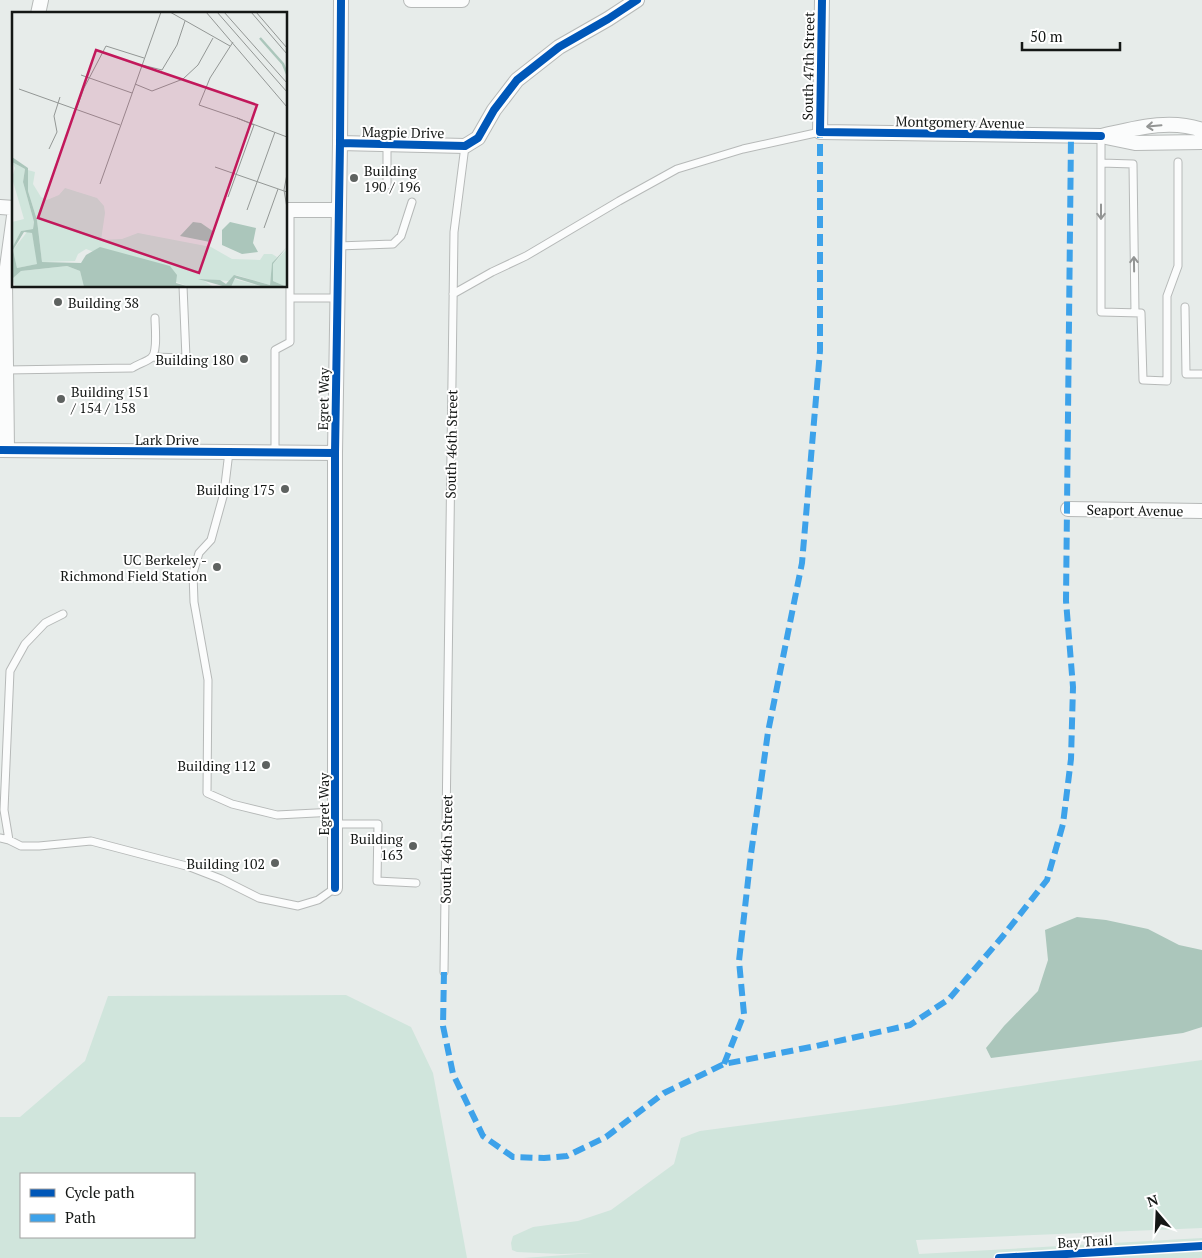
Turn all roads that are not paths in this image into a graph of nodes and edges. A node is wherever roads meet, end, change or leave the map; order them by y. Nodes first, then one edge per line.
1 (341, 0) edge
2 (411, 0) edge
3 (462, 0) edge
4 (637, 0) edge
5 (822, 0) edge
6 (1202, 130) edge
7 (820, 132) junction
8 (1100, 136) junction
9 (1202, 142) edge
10 (340, 143) junction
11 (387, 144) junction
12 (465, 146) junction
13 (1178, 162) dead end
14 (1101, 163) junction
15 (386, 185) dead end
16 (412, 202) dead end
17 (288, 210) edge
18 (338, 210) junction
19 (12, 231) edge
20 (338, 246) junction
21 (183, 288) edge
22 (454, 294) junction
23 (290, 298) junction
24 (337, 298) junction
25 (1186, 307) dead end
26 (1135, 313) junction
27 (155, 318) dead end
28 (152, 357) junction
29 (6, 370) junction
30 (1202, 374) edge
31 (3, 450) edge
32 (229, 452) junction
33 (275, 452) junction
34 (335, 453) junction
35 (1068, 509) dead end
36 (1202, 510) edge
37 (63, 614) dead end
38 (335, 818) junction
39 (0, 838) edge
40 (9, 840) junction
41 (416, 883) dead end
42 (335, 888) joint
43 (444, 972) dead end

1 - 10 street, Egret Way
2 - 3 street
4 - 12 street
5 - 7 street, South 47th Street
6 -> 8 street, Montgomery Avenue
7 - 8 street, Montgomery Avenue
7 - 22 lane
8 - 9 street, Montgomery Avenue
8 - 14 lane
10 - 11 street, Magpie Drive
10 - 18 street, Egret Way
11 - 12 street, Magpie Drive
11 - 15 lane
12 - 22 lane, South 46th Street
13 - 26 lane
26 -> 14 lane
14 -> 26 lane
16 - 20 lane
17 - 18 street
17 - 23 lane
18 - 20 street, Egret Way
19 - 29 street
20 - 24 street, Egret Way
21 - 28 lane
22 - 43 lane, South 46th Street
23 - 24 lane
23 - 33 lane
24 - 34 street, Egret Way
25 - 30 lane
27 - 28 lane
28 - 29 lane
29 - 31 street
31 - 32 street, Lark Drive
32 - 33 street, Lark Drive
32 - 38 lane
33 - 34 street, Lark Drive
34 - 38 street, Egret Way
35 - 36 street, Seaport Avenue
37 - 40 lane
38 - 41 lane
38 - 42 street, Egret Way
39 - 40 lane
40 - 42 lane

